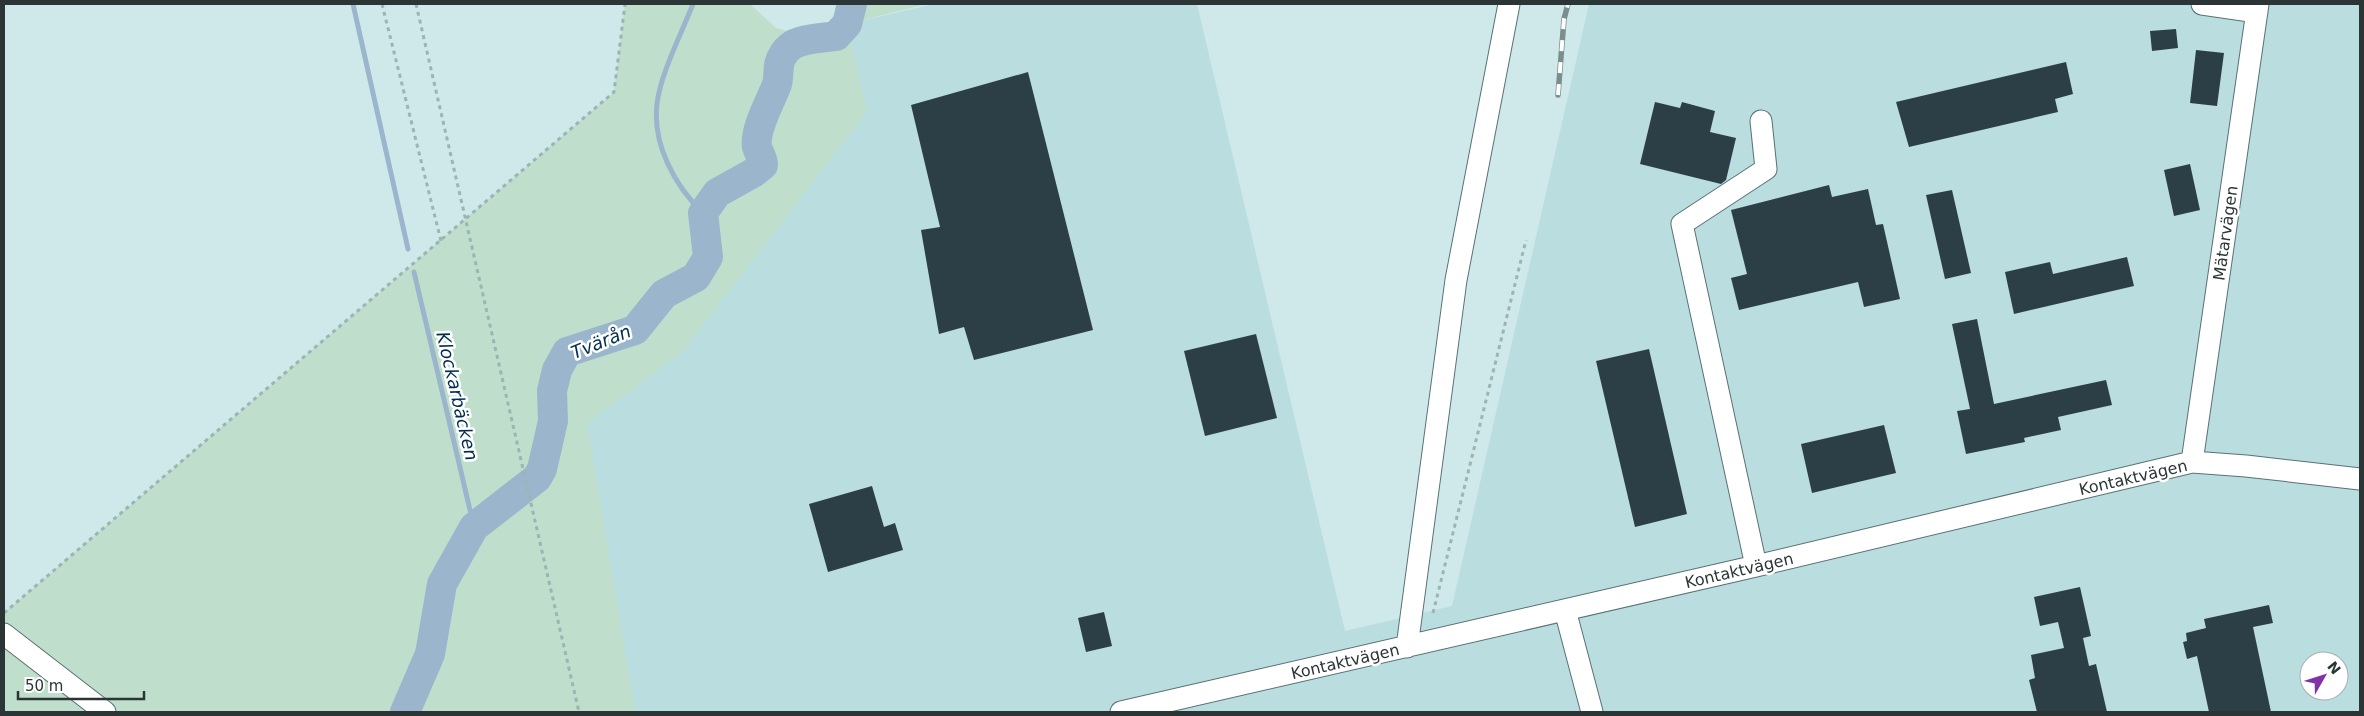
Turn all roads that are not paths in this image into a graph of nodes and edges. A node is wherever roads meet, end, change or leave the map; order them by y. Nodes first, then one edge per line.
1 (1510, 4) edge
2 (2202, 4) edge
3 (2257, 8) edge
4 (1761, 121) dead end
5 (2192, 462) junction
6 (2360, 479) edge
7 (1756, 566) junction
8 (1565, 610) junction
9 (4, 634) edge
10 (1407, 646) junction
11 (105, 712) edge
12 (1121, 712) edge
13 (1592, 712) edge

1 - 10 street
2 - 3 street
3 - 5 street, Mätarvägen
4 - 7 street
5 - 6 street, Kontaktvägen
5 - 7 street, Kontaktvägen
7 - 8 street, Kontaktvägen
8 - 10 street, Kontaktvägen
8 - 13 street
9 - 11 street
10 - 12 street, Kontaktvägen

